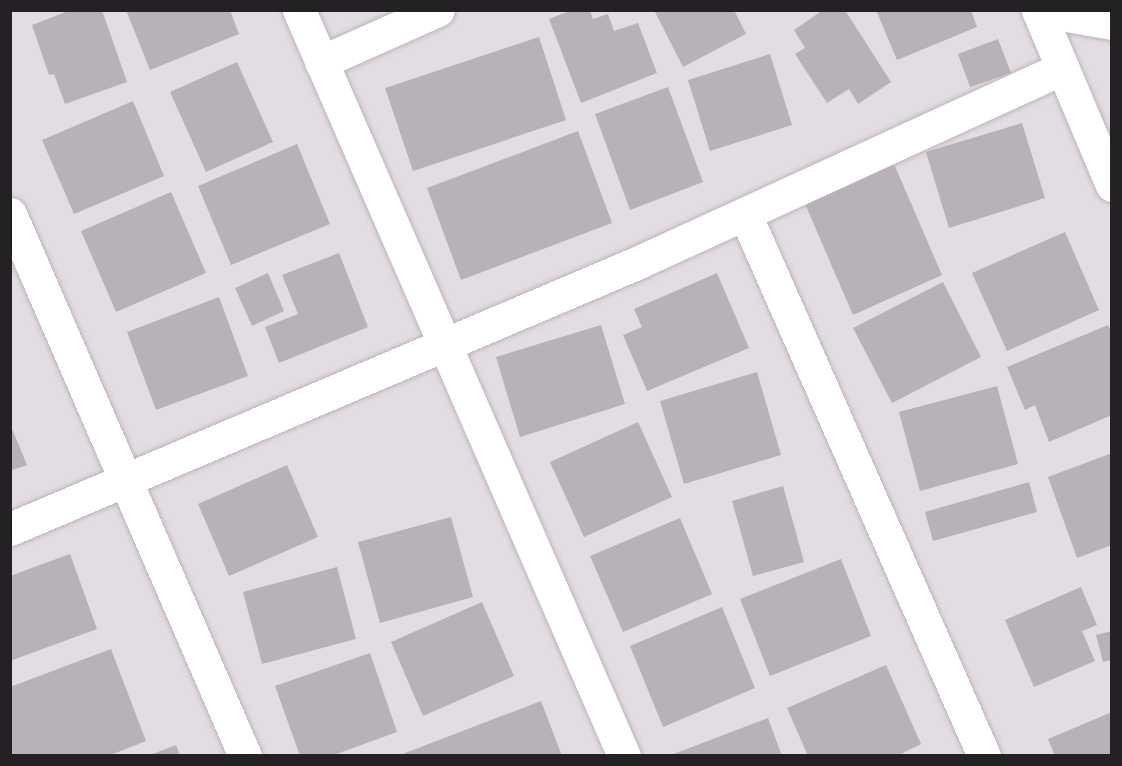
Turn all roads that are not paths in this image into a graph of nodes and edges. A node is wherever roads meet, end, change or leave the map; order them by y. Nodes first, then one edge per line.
1 (299, 10) edge
2 (438, 10) edge
3 (1038, 10) edge
4 (1112, 23) edge
5 (321, 62) junction
6 (1062, 68) junction
7 (1112, 184) edge
8 (10, 214) edge
9 (745, 214) junction
10 (445, 346) junction
11 (126, 479) junction
12 (10, 529) edge
13 (245, 756) edge
14 (624, 756) edge
15 (984, 756) edge

1 - 5 street
2 - 5 street
3 - 4 street
3 - 6 street
5 - 10 street
6 - 7 street
6 - 9 street
8 - 11 street
9 - 10 street
9 - 15 street
10 - 11 street
10 - 14 street
11 - 12 street
11 - 13 street

